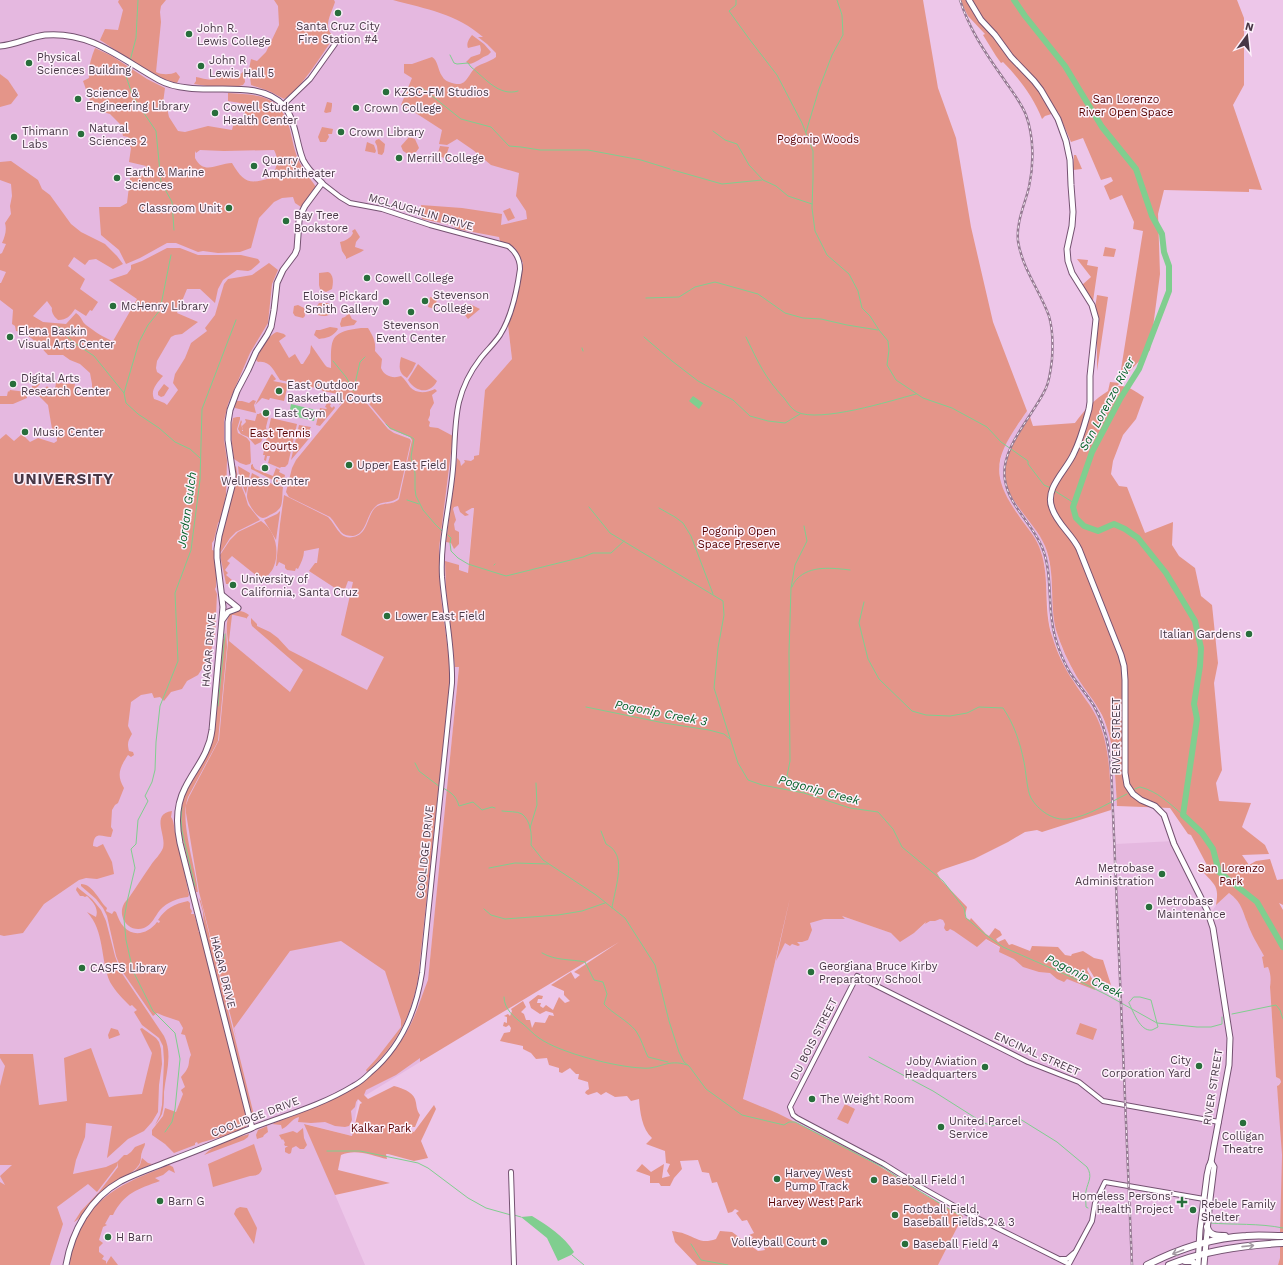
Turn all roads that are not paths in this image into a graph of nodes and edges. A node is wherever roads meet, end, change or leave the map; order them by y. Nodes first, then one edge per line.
1 (969, 0) edge
2 (335, 44) dead end
3 (0, 46) edge
4 (283, 105) junction
5 (322, 183) junction
6 (519, 260) joint
7 (222, 595) junction
8 (223, 607) junction
9 (235, 608) junction
10 (222, 619) junction
11 (857, 976) joint
12 (1219, 1122) junction
13 (252, 1128) junction
14 (1211, 1162) junction
15 (511, 1172) dead end
16 (1204, 1199) junction
17 (1207, 1227) junction
18 (1281, 1236) edge
19 (1232, 1237) junction
20 (1206, 1242) junction
21 (1282, 1243) edge
22 (1199, 1244) junction
23 (1076, 1252) junction
24 (1202, 1254) junction
25 (1057, 1258) junction
26 (1177, 1262) junction
27 (1069, 1264) edge
28 (66, 1265) edge
29 (514, 1265) edge
30 (1147, 1265) edge
31 (1168, 1265) edge
32 (1197, 1265) edge
33 (1204, 1265) edge

1 - 12 main road, RIVER STREET
2 - 4 street
3 - 4 main road
4 - 5 main road, MCLAUGHLIN DRIVE
5 - 6 street, MCLAUGHLIN DRIVE
5 - 7 main road, HAGAR DRIVE
6 - 13 street, COOLIDGE DRIVE
7 - 8 main road, HAGAR DRIVE
7 - 9 main road
8 - 9 main road
8 - 10 main road, HAGAR DRIVE
9 - 10 main road
10 - 13 main road, HAGAR DRIVE
11 - 12 street, ENCINAL STREET
11 - 25 street, DU BOIS STREET
12 - 14 main road, RIVER STREET
13 - 28 main road, COOLIDGE DRIVE
14 - 16 main road, RIVER STREET
14 - 17 main road, RIVER STREET
15 - 29 street
16 - 22 main road, RIVER STREET
16 - 23 street
17 - 19 highway
17 - 20 main road, RIVER STREET
18 - 19 highway
19 - 20 highway
20 - 22 highway
20 - 24 main road, RIVER STREET
24 -> 21 highway
22 - 24 main road, RIVER STREET
22 -> 30 highway
23 - 25 street
23 - 27 street
24 - 26 highway
24 - 32 main road, RIVER STREET
24 - 33 main road, RIVER STREET
25 - 27 street
26 - 31 highway
26 - 32 highway

